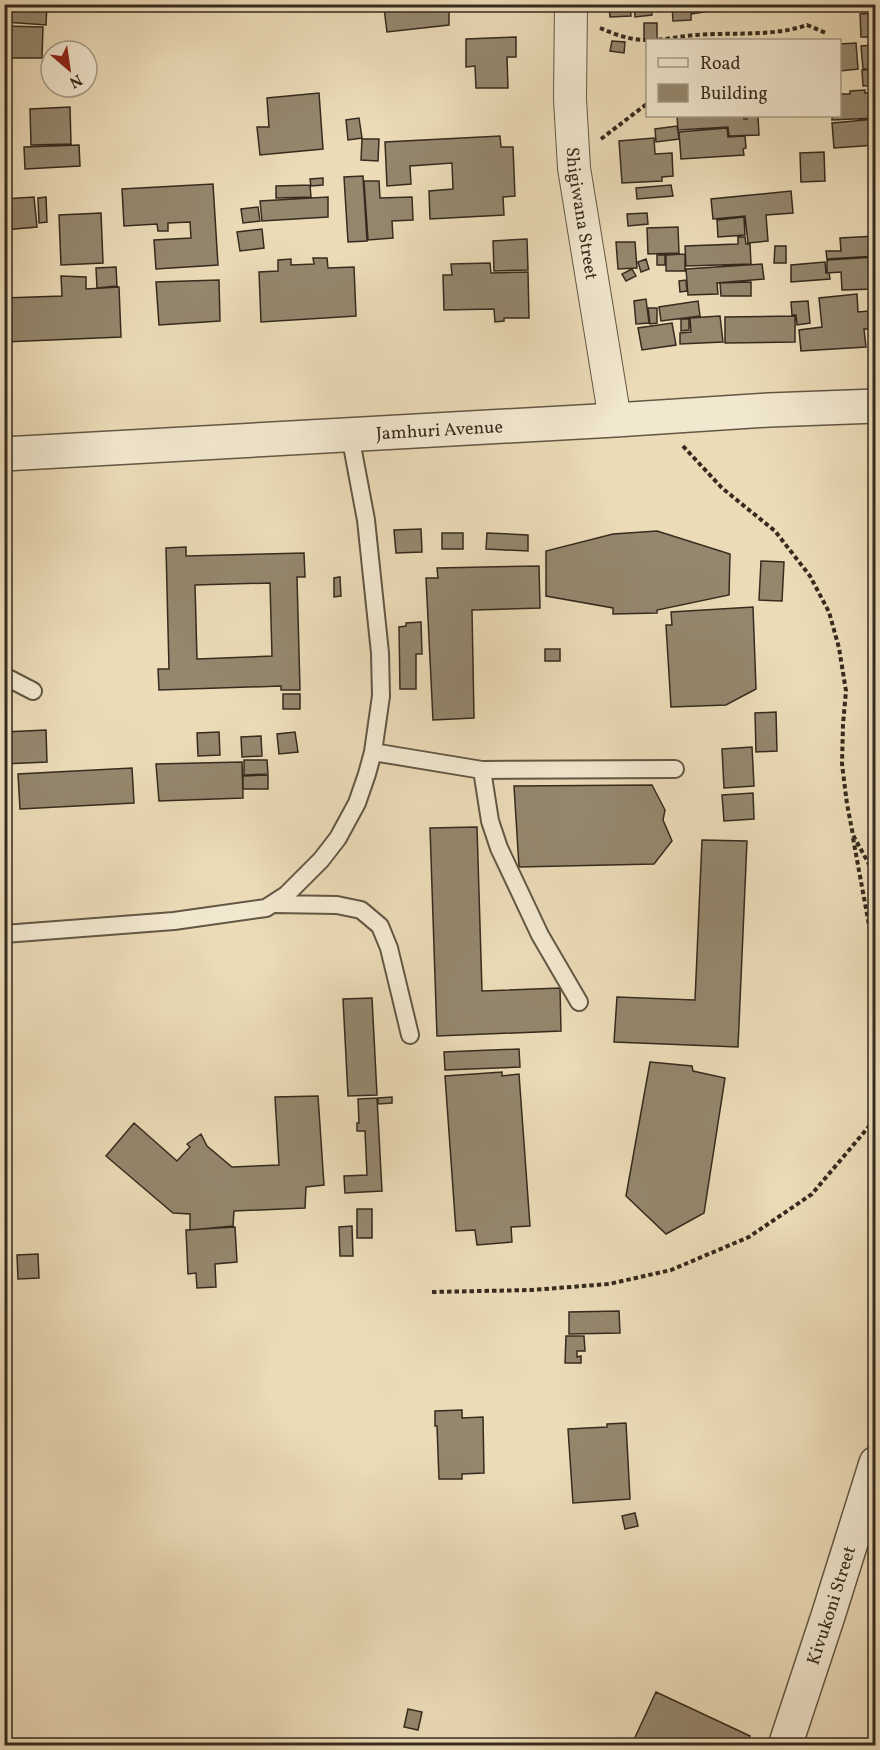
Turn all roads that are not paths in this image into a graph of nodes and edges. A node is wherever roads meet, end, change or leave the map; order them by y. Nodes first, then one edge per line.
1 (571, 4) edge
2 (876, 406) edge
3 (615, 420) junction
4 (350, 435) junction
5 (4, 454) edge
6 (4, 676) edge
7 (33, 691) dead end
8 (373, 752) junction
9 (675, 769) dead end
10 (482, 770) junction
11 (275, 904) junction
12 (4, 934) edge
13 (579, 1002) dead end
14 (410, 1035) dead end
15 (876, 1463) edge
16 (785, 1746) edge

1 - 3 street, Shigiwana Street
2 - 3 street, Jamhuri Avenue
3 - 4 street, Jamhuri Avenue
4 - 5 street, Jamhuri Avenue
4 - 8 lane
6 - 7 lane
8 - 10 lane
8 - 11 lane
9 - 10 lane
10 - 13 lane
11 - 12 lane
11 - 14 lane
15 - 16 street, Kivukoni Street

